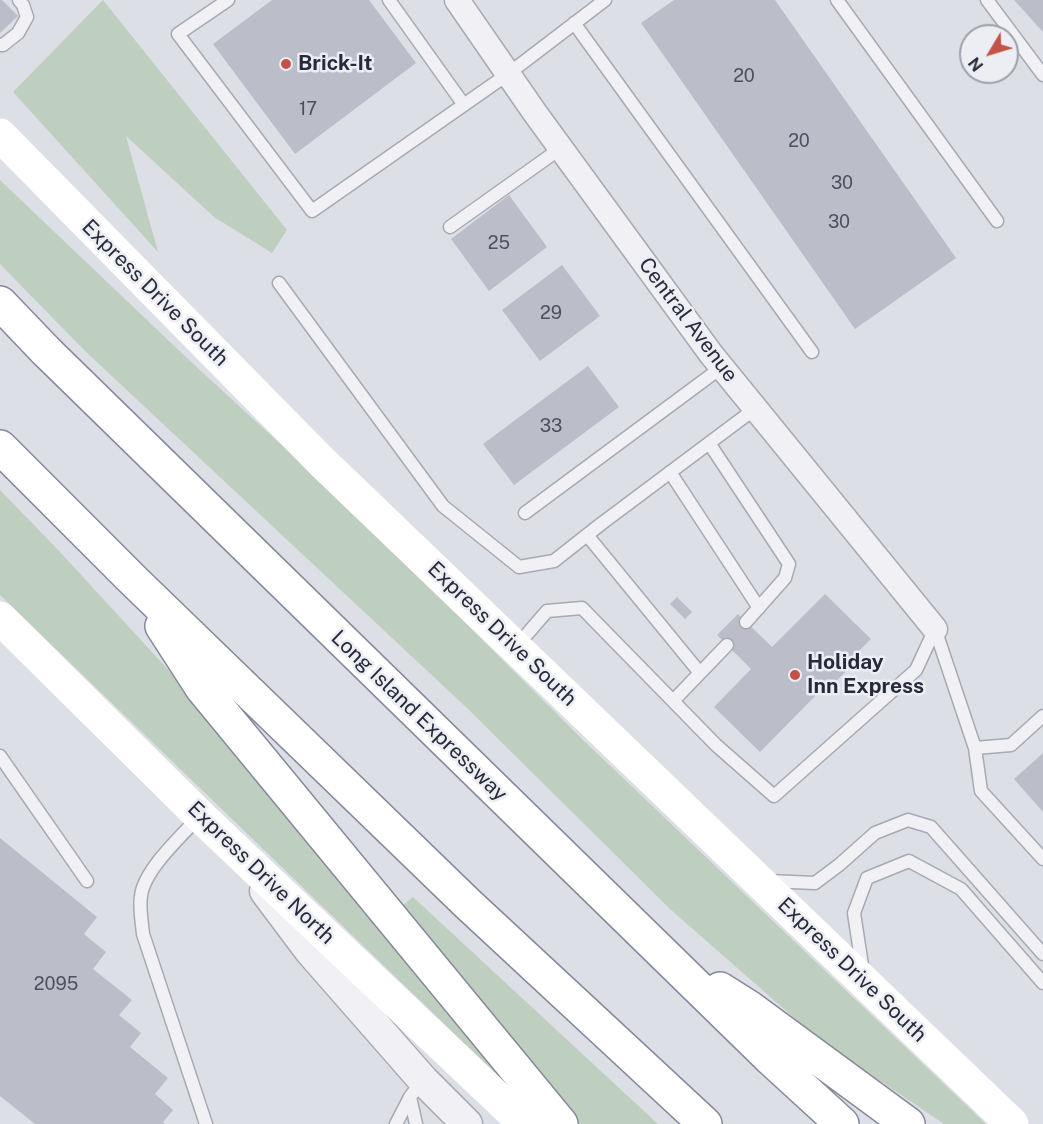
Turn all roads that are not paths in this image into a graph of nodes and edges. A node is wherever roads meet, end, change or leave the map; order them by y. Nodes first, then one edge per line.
1 (19, 0) edge
2 (228, 0) edge
3 (389, 0) edge
4 (605, 0) edge
5 (837, 0) edge
6 (987, 0) edge
7 (465, 3) edge
8 (574, 24) junction
9 (0, 45) edge
10 (508, 74) junction
11 (1043, 75) edge
12 (464, 105) junction
13 (0, 135) edge
14 (561, 148) junction
15 (997, 221) dead end
16 (450, 227) dead end
17 (279, 283) dead end
18 (0, 303) edge
19 (812, 352) dead end
20 (722, 367) junction
21 (756, 408) junction
22 (709, 443) junction
23 (0, 447) edge
24 (670, 472) junction
25 (525, 513) dead end
26 (587, 535) junction
27 (132, 579) junction
28 (759, 608) junction
29 (0, 618) edge
30 (746, 622) dead end
31 (935, 628) junction
32 (727, 645) dead end
33 (516, 647) junction
34 (700, 673) junction
35 (673, 701) junction
36 (1043, 716) edge
37 (975, 748) junction
38 (0, 756) edge
39 (200, 816) junction
40 (230, 844) junction
41 (1043, 859) edge
42 (87, 881) dead end
43 (759, 881) junction
44 (663, 953) junction
45 (1043, 954) edge
46 (864, 982) junction
47 (1043, 983) edge
48 (416, 1089) junction
49 (206, 1124) edge
50 (396, 1124) edge
51 (416, 1124) edge
52 (467, 1124) edge
53 (525, 1124) edge
54 (561, 1124) edge
55 (705, 1124) edge
56 (843, 1124) edge
57 (908, 1124) edge
58 (1012, 1124) edge

1 - 9 lane
2 - 12 lane
3 - 12 lane
4 - 8 lane
5 - 15 lane
6 - 11 lane
7 - 10 street, Central Avenue
8 - 10 lane
8 - 19 lane
10 - 12 lane
10 - 14 street, Central Avenue
13 - 33 main road, Express Drive South
14 - 16 lane
14 - 20 street, Central Avenue
17 - 26 lane
18 - 44 main road, Long Island Expressway
20 - 21 street, Central Avenue
20 - 25 lane
21 - 22 lane
21 - 31 street, Central Avenue
22 - 24 lane
22 - 28 lane
23 - 27 main road
24 - 26 lane
24 - 28 lane
26 - 34 lane
27 - 54 main road
27 - 55 main road
28 - 30 lane
29 - 39 main road, Express Drive North
31 - 35 lane
31 - 37 lane
32 - 34 lane
33 - 35 lane
33 - 43 main road, Express Drive South
34 - 35 lane
36 - 37 lane
37 - 41 lane
38 - 42 lane
39 - 40 main road, Express Drive North
39 - 49 lane
40 - 48 street
40 - 53 main road, Express Drive North
43 - 45 lane
43 - 46 main road, Express Drive South
44 - 56 main road, Long Island Expressway
44 - 57 main road
46 - 47 lane
46 - 58 main road, Express Drive South
48 - 50 lane
48 - 51 lane
48 - 52 street

